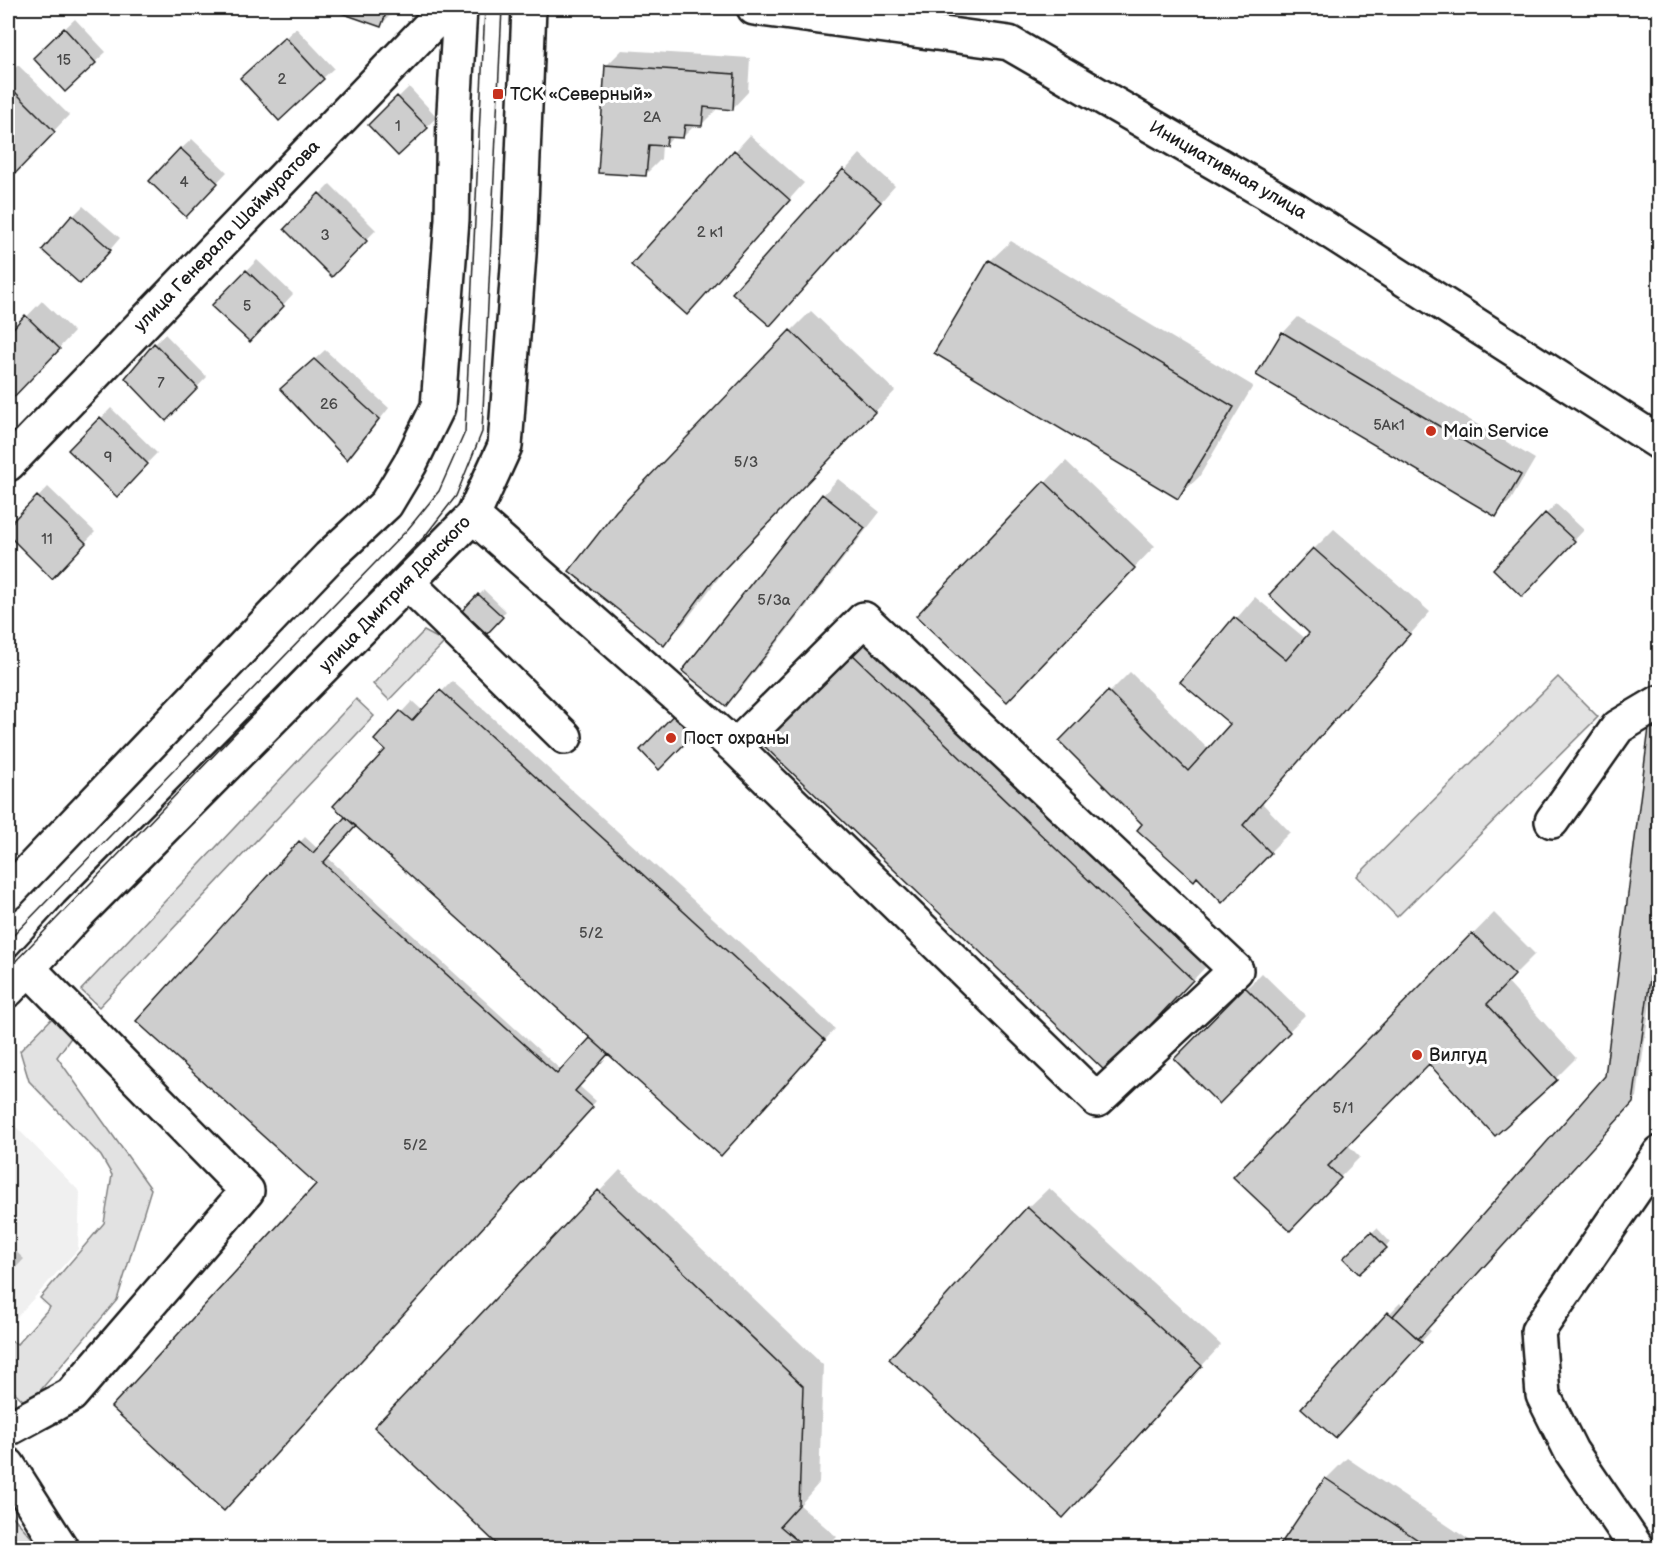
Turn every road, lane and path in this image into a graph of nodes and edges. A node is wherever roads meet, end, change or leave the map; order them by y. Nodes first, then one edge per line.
1 (447, 8) edge
2 (460, 8) edge
3 (529, 8) edge
4 (754, 8) edge
5 (1659, 442) edge
6 (8, 464) edge
7 (473, 516) junction
8 (408, 583) junction
9 (1659, 702) edge
10 (565, 737) dead end
11 (735, 747) junction
12 (1552, 821) dead end
13 (8, 893) edge
14 (18, 979) edge
15 (1659, 1153) edge
16 (8, 1434) edge
17 (8, 1465) edge
18 (61, 1548) edge
19 (1637, 1548) edge

1 - 6 street, улица Генерала Шаймуратова
2 - 13 street
3 - 7 street, улица Дмитрия Донского
4 - 5 street, Инициативная улица
7 - 8 street, улица Дмитрия Донского
7 - 11 street
8 - 10 street
8 - 14 street, улица Дмитрия Донского
9 - 12 street
11 - 11 street
14 - 16 street
15 - 19 street
17 - 18 street

